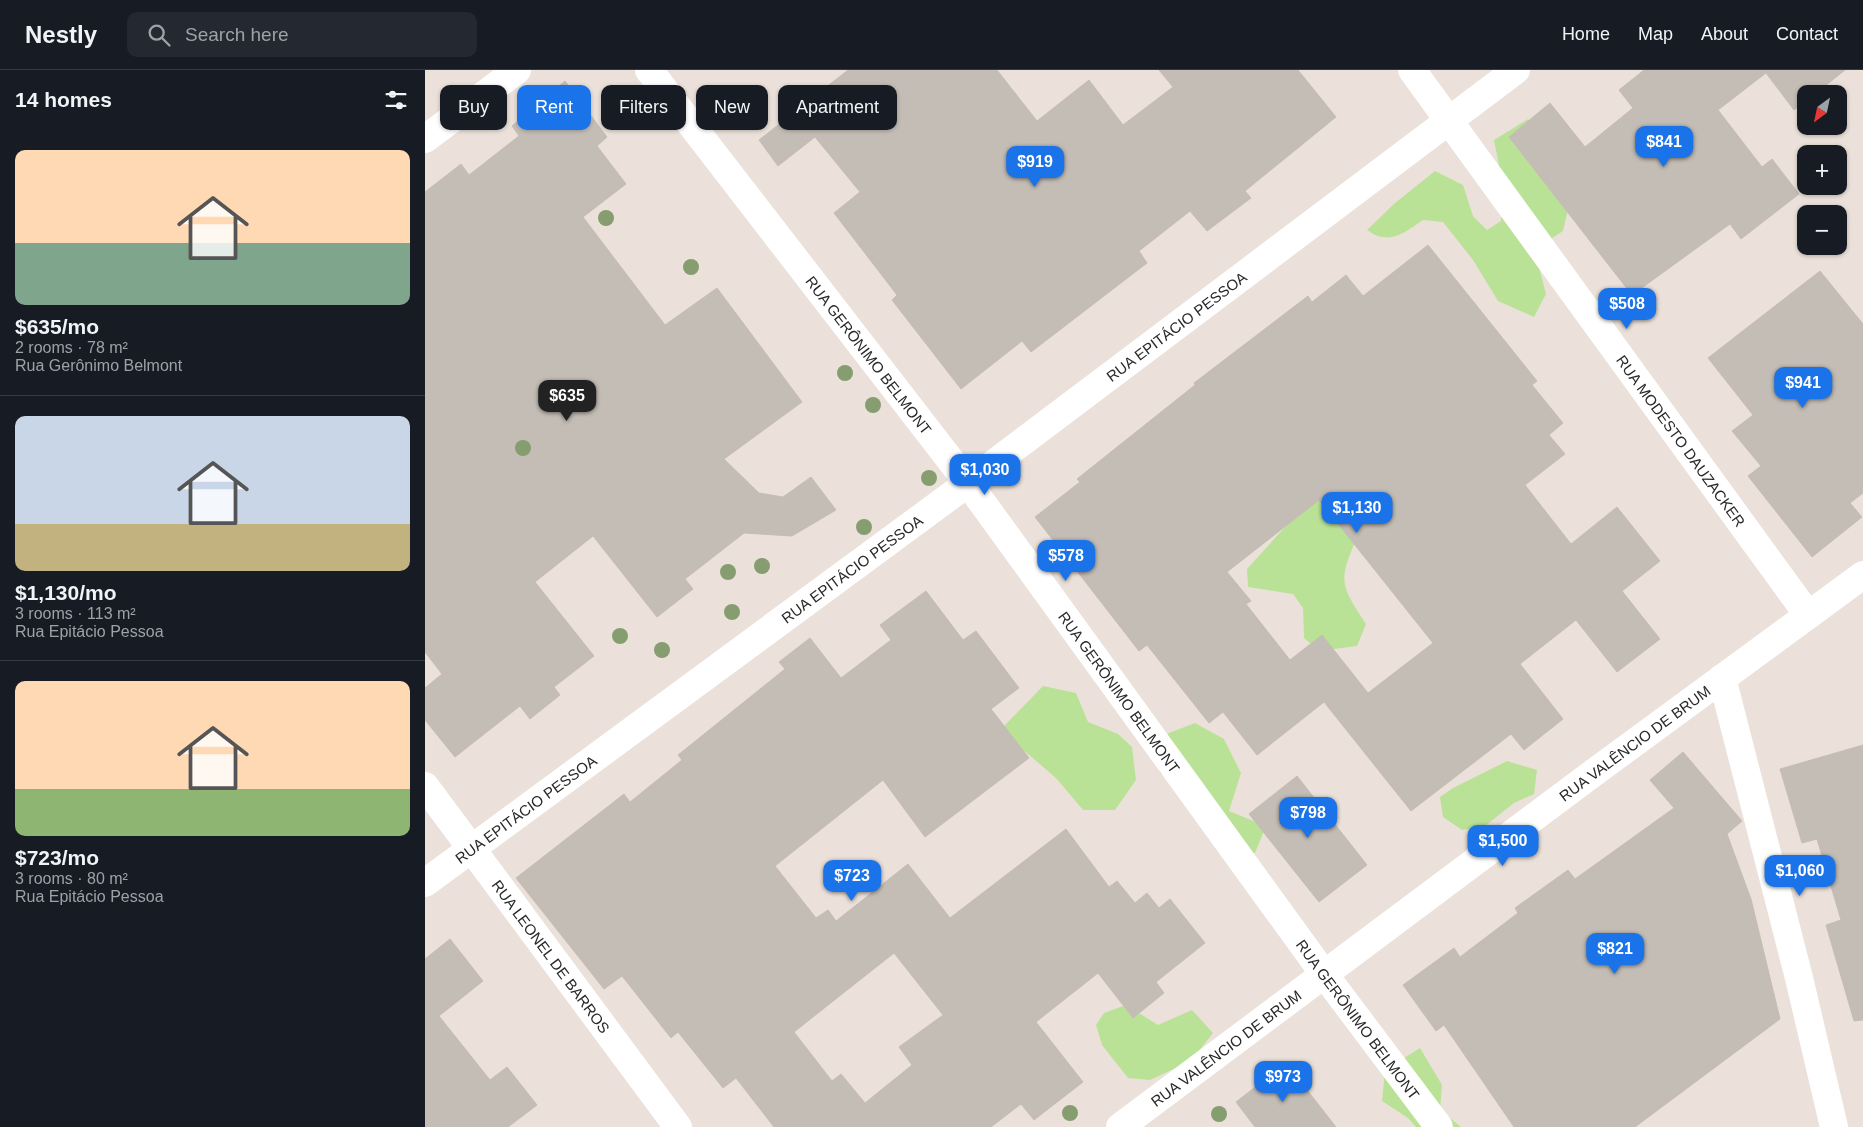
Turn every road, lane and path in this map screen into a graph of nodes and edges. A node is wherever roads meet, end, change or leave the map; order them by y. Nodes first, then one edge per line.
1 (517, 70) edge
2 (649, 70) edge
3 (1412, 70) edge
4 (1516, 70) edge
5 (1449, 120) junction
6 (425, 139) edge
7 (968, 483) junction
8 (1863, 575) edge
9 (1808, 615) junction
10 (1722, 678) junction
11 (425, 786) edge
12 (471, 849) junction
13 (425, 883) edge
14 (1325, 974) junction
15 (679, 1127) edge
16 (1120, 1127) edge
17 (1439, 1127) edge
18 (1834, 1127) edge

1 - 6 street
2 - 7 street, RUA GERÔNIMO BELMONT
3 - 5 street, RUA MODESTO DAUZACKER
4 - 5 street, RUA EPITÁCIO PESSOA
5 - 7 street, RUA EPITÁCIO PESSOA
5 - 9 street, RUA MODESTO DAUZACKER
7 - 12 street, RUA EPITÁCIO PESSOA
7 - 14 street, RUA GERÔNIMO BELMONT
8 - 9 street, RUA VALÊNCIO DE BRUM
9 - 10 street, RUA VALÊNCIO DE BRUM
10 - 14 street, RUA VALÊNCIO DE BRUM
10 - 18 street
11 - 12 street, RUA LEONEL DE BARROS
12 - 13 street, RUA EPITÁCIO PESSOA
12 - 15 street, RUA LEONEL DE BARROS
14 - 16 street, RUA VALÊNCIO DE BRUM
14 - 17 street, RUA GERÔNIMO BELMONT

